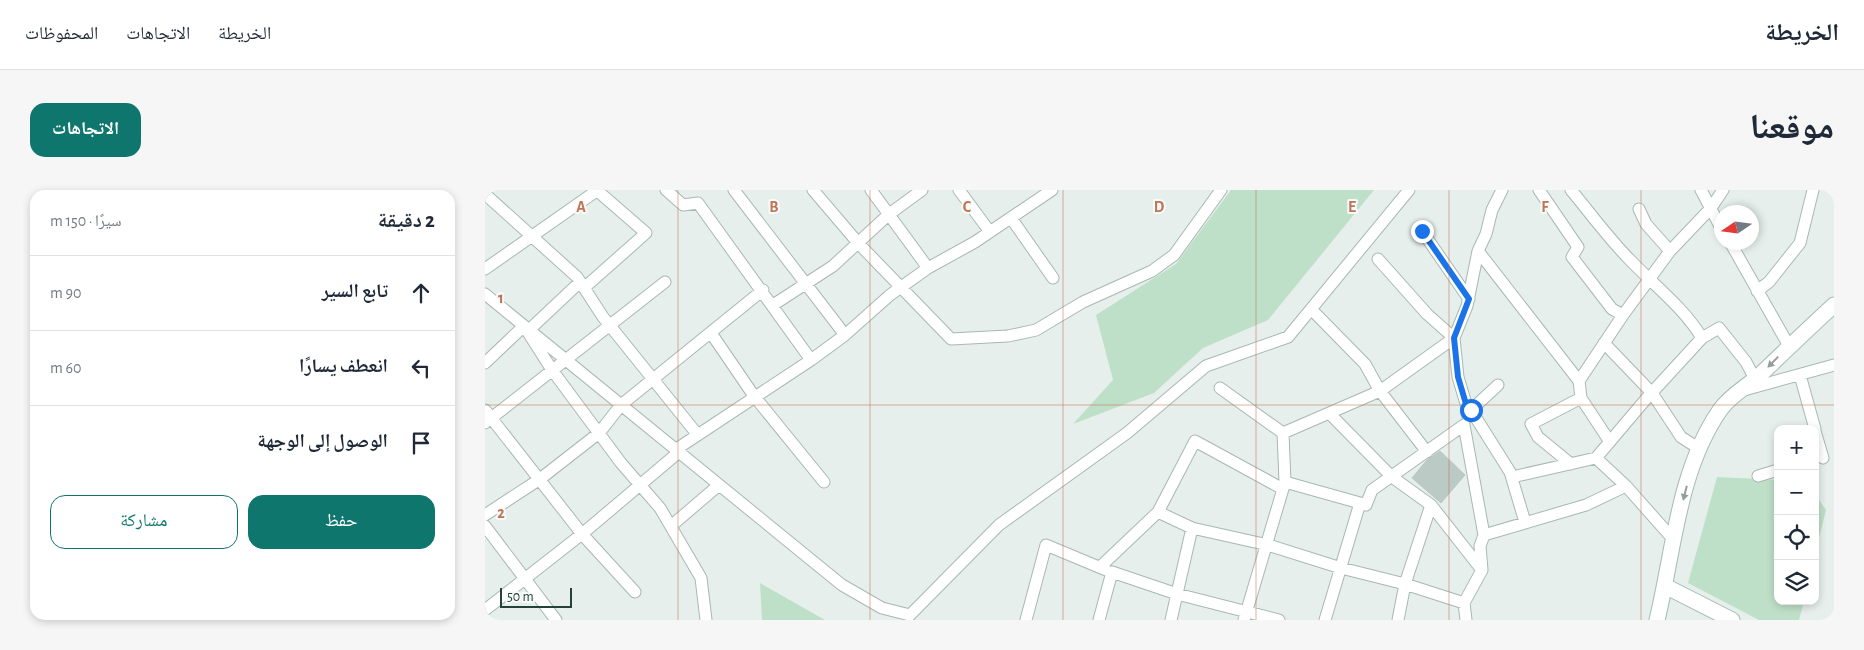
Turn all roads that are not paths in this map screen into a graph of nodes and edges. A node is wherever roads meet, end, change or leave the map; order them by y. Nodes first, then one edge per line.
1 (666, 190) edge
2 (734, 190) edge
3 (871, 190) edge
4 (922, 190) edge
5 (1221, 190) edge
6 (1409, 190) edge
7 (1502, 190) edge
8 (1539, 190) edge
9 (1571, 190) edge
10 (1701, 190) edge
11 (1723, 190) edge
12 (1813, 190) edge
13 (594, 191) edge
14 (819, 192) edge
15 (966, 192) edge
16 (1044, 192) edge
17 (485, 194) edge
18 (1639, 208) dead end
19 (1711, 208) junction
20 (1714, 214) edge
21 (888, 215) junction
22 (1011, 218) junction
23 (1422, 231) dead end
24 (990, 232) junction
25 (533, 237) junction
26 (859, 244) junction
27 (1734, 250) edge
28 (1478, 251) junction
29 (1670, 251) junction
30 (1378, 259) dead end
31 (485, 268) edge
32 (928, 268) junction
33 (1053, 278) dead end
34 (1651, 280) junction
35 (665, 282) dead end
36 (807, 284) junction
37 (582, 285) junction
38 (901, 288) junction
39 (763, 290) junction
40 (1757, 291) junction
41 (485, 294) edge
42 (1469, 299) junction
43 (773, 305) junction
44 (1834, 305) edge
45 (1311, 309) junction
46 (1623, 315) junction
47 (609, 325) junction
48 (527, 328) junction
49 (711, 333) junction
50 (845, 335) junction
51 (1454, 338) junction
52 (1702, 338) junction
53 (1604, 343) junction
54 (1789, 346) junction
55 (565, 360) junction
56 (811, 360) junction
57 (485, 363) edge
58 (1834, 365) edge
59 (552, 370) junction
60 (1799, 375) junction
61 (653, 379) junction
62 (1755, 379) junction
63 (1579, 381) junction
64 (1498, 385) dead end
65 (1220, 388) dead end
66 (1380, 391) junction
67 (1736, 392) junction
68 (1652, 393) junction
69 (755, 396) junction
70 (1581, 398) junction
71 (621, 405) junction
72 (1329, 413) junction
73 (487, 417) edge
74 (1468, 417) junction
75 (1814, 425) edge
76 (599, 433) junction
77 (1283, 433) junction
78 (697, 434) junction
79 (1609, 442) junction
80 (1819, 442) edge
81 (1698, 448) junction
82 (677, 451) junction
83 (1427, 452) junction
84 (1596, 458) junction
85 (1824, 458) edge
86 (1571, 464) junction
87 (1774, 471) edge
88 (1758, 476) dead end
89 (1392, 477) junction
90 (1512, 478) junction
91 (540, 479) junction
92 (824, 482) dead end
93 (638, 485) junction
94 (719, 485) junction
95 (1284, 486) junction
96 (1626, 486) junction
97 (1359, 503) junction
98 (1431, 505) junction
99 (1158, 512) junction
100 (485, 515) edge
101 (1525, 522) junction
102 (485, 526) edge
103 (671, 526) junction
104 (1192, 528) junction
105 (582, 534) junction
106 (1483, 535) junction
107 (1673, 539) junction
108 (1267, 545) junction
109 (1100, 567) junction
110 (1341, 568) junction
111 (1482, 570) junction
112 (1112, 572) junction
113 (525, 579) junction
114 (1405, 584) junction
115 (1665, 586) junction
116 (635, 592) dead end
117 (1177, 594) junction
118 (1464, 604) junction
119 (485, 610) edge
120 (916, 616) edge
121 (1245, 616) edge
122 (1030, 619) edge
123 (556, 620) edge
124 (706, 620) edge
125 (1099, 620) edge
126 (1171, 620) edge
127 (1279, 620) edge
128 (1325, 620) edge
129 (1398, 620) edge
130 (1466, 620) edge
131 (1657, 620) edge
132 (1732, 620) edge

1 - 39 street
2 - 36 street
3 - 21 street
4 - 21 street
5 - 38 street
6 - 45 street
7 - 28 street
8 - 46 street
9 - 34 street
10 - 19 street
11 - 19 street
12 - 40 street
13 - 25 street
13 - 37 street
14 - 26 street
15 - 24 street
16 - 22 street
17 - 25 street
18 - 29 street
19 - 20 street
19 - 29 street
21 - 26 street
21 - 32 street
22 - 24 street
22 - 33 street
23 - 42 street
24 - 32 street
25 - 31 street
25 - 37 street
26 - 36 street
26 - 38 street
27 - 40 street
28 - 42 street
28 - 63 street
29 - 34 street
30 - 51 street
32 - 38 street
34 - 46 street
34 - 52 street
35 - 47 street
36 - 43 street
36 - 50 street
37 - 47 street
37 - 48 street
38 - 50 street
39 - 43 street
39 - 49 street
40 - 54 street
41 - 48 street
42 - 51 street
43 - 56 street
44 - 54 street
45 - 66 street
45 - 120 street
46 - 53 street
47 - 55 street
47 - 61 street
48 - 55 street
48 - 57 street
48 - 59 street
49 - 61 street
49 - 69 street
50 - 56 street
51 - 66 street
51 - 74 street
52 - 62 street
52 - 68 street
53 - 63 street
53 - 68 street
54 -> 62 street
55 - 59 street
55 - 71 street
56 - 69 street
58 - 60 street
59 - 73 street
59 - 76 street
60 - 67 street
60 - 75 street
61 - 71 street
61 - 78 street
62 - 67 street
63 - 70 street
64 - 74 street
65 - 77 street
66 - 72 street
66 - 83 street
67 - 81 street
68 - 79 street
68 - 81 street
69 - 78 street
69 - 92 street
70 - 79 street
70 - 86 street
71 - 76 street
71 - 82 street
72 - 77 street
72 - 89 street
73 - 91 street
74 - 83 street
74 - 90 street
74 - 106 street
76 - 91 street
76 - 93 street
77 - 95 street
78 - 82 street
79 - 84 street
80 - 85 street
81 -> 107 street
82 - 93 street
82 - 94 street
83 - 89 street
84 - 86 street
84 - 96 street
86 - 90 street
87 - 88 street
89 - 97 street
89 - 98 street
90 - 101 street
91 - 100 street
91 - 105 street
93 - 103 street
93 - 105 street
94 - 103 street
94 - 120 street
95 - 97 street
95 - 99 street
95 - 108 street
96 - 101 street
96 - 107 street
97 - 110 street
98 - 111 street
98 - 114 street
99 - 104 street
99 - 109 street
101 - 106 street
102 - 113 street
103 - 124 street
104 - 108 street
104 - 117 street
105 - 113 street
105 - 116 street
106 - 111 street
107 - 115 street
108 - 110 street
108 - 121 street
109 - 112 street
109 - 122 street
110 - 114 street
110 - 128 street
111 - 118 street
112 - 117 street
112 - 125 street
113 - 119 street
113 - 123 street
114 - 118 street
114 - 129 street
115 - 131 street
115 - 132 street
117 - 121 street
117 - 126 street
118 - 130 street
121 - 127 street

